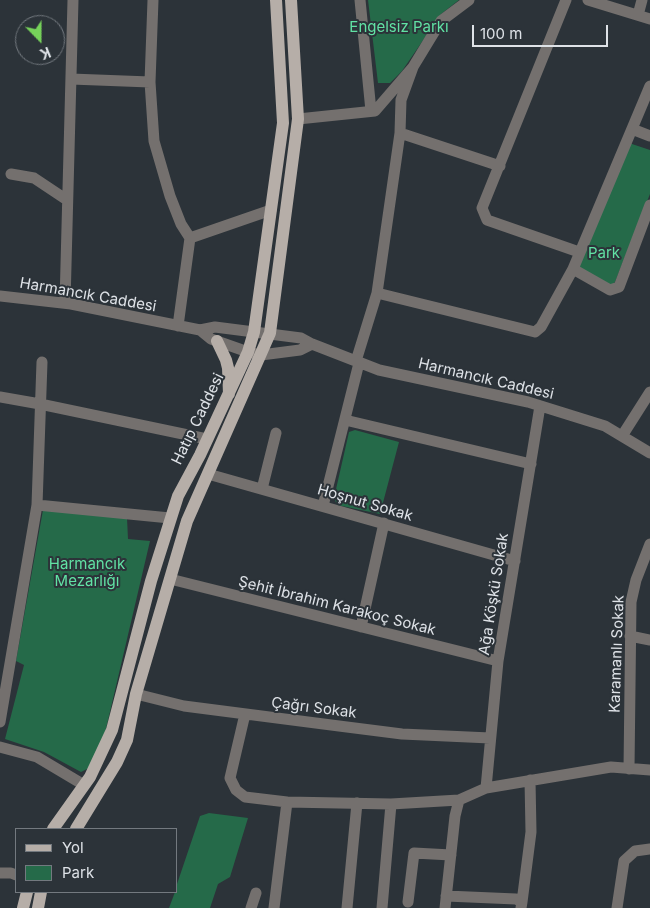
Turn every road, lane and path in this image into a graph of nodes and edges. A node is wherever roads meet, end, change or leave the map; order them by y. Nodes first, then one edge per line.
1 (73, 0) edge
2 (153, 0) edge
3 (276, 0) edge
4 (291, 0) edge
5 (360, 0) edge
6 (469, 0) edge
7 (566, 0) edge
8 (588, 0) edge
9 (642, 0) edge
10 (638, 15) junction
11 (650, 19) edge
12 (413, 67) junction
13 (71, 79) junction
14 (150, 82) junction
15 (650, 86) edge
16 (371, 111) junction
17 (298, 119) junction
18 (632, 128) junction
19 (400, 133) junction
20 (650, 136) edge
21 (500, 166) junction
22 (11, 174) dead end
23 (68, 200) junction
24 (650, 205) edge
25 (270, 210) junction
26 (190, 238) junction
27 (579, 252) junction
28 (573, 270) junction
29 (377, 293) junction
30 (0, 296) edge
31 (65, 303) junction
32 (178, 326) junction
33 (200, 330) junction
34 (254, 332) junction
35 (270, 333) junction
36 (217, 341) junction
37 (312, 344) junction
38 (254, 354) junction
39 (42, 362) dead end
40 (357, 362) junction
41 (650, 392) edge
42 (229, 395) junction
43 (0, 397) edge
44 (40, 404) junction
45 (540, 406) junction
46 (345, 420) junction
47 (276, 433) dead end
48 (622, 436) junction
49 (207, 439) junction
50 (650, 453) edge
51 (530, 464) junction
52 (208, 474) junction
53 (262, 489) junction
54 (38, 505) junction
55 (323, 506) junction
56 (170, 518) junction
57 (384, 523) junction
58 (650, 544) edge
59 (515, 561) junction
60 (170, 579) junction
61 (361, 627) junction
62 (630, 636) junction
63 (650, 640) edge
64 (498, 661) junction
65 (136, 694) junction
66 (246, 714) junction
67 (0, 722) edge
68 (490, 738) junction
69 (0, 747) edge
70 (629, 769) junction
71 (650, 770) edge
72 (530, 780) junction
73 (84, 785) junction
74 (486, 788) junction
75 (458, 800) junction
76 (287, 802) junction
77 (357, 803) junction
78 (391, 804) junction
79 (54, 828) edge
80 (77, 828) edge
81 (650, 849) edge
82 (451, 855) junction
83 (0, 873) edge
84 (15, 874) edge
85 (27, 893) edge
86 (42, 893) edge
87 (256, 893) dead end
88 (446, 896) junction
89 (408, 902) dead end
90 (522, 905) edge
91 (22, 908) edge
92 (38, 908) edge
93 (251, 908) edge
94 (274, 908) edge
95 (347, 908) edge
96 (382, 908) edge
97 (444, 908) edge
98 (617, 908) edge

1 - 13 street
2 - 14 street
3 - 25 main road, Hatıp Caddesi
4 - 17 main road, Hatıp Caddesi
5 - 16 street
6 - 12 street
7 - 21 street
8 - 10 street
9 - 10 street
10 - 11 street
12 - 16 street
12 - 19 street
13 - 14 street
13 - 23 street
14 - 26 street
15 - 18 street
16 - 17 street
17 - 35 main road, Hatıp Caddesi
18 - 20 street
18 - 27 street
19 - 21 street
19 - 29 street
21 - 27 street
22 - 23 street
23 - 31 street
24 - 28 street
25 - 26 street
25 - 34 main road, Hatıp Caddesi
26 - 32 street
27 - 28 street
28 - 29 street
29 - 40 street
30 - 31 street, Harmancık Caddesi
31 - 32 street, Harmancık Caddesi
32 - 33 street, Harmancık Caddesi
33 - 34 street, Harmancık Caddesi
33 - 36 street
34 - 35 street, Harmancık Caddesi
34 - 38 main road, Hatıp Caddesi
35 - 37 street, Harmancık Caddesi
35 - 38 main road, Hatıp Caddesi
36 - 38 street
36 - 42 main road
37 - 38 street
37 - 40 street, Harmancık Caddesi
38 - 42 main road, Hatıp Caddesi
38 - 52 main road, Hatıp Caddesi
39 - 44 street
40 - 45 street, Harmancık Caddesi
40 - 46 street
41 - 48 street
42 - 49 main road, Hatıp Caddesi
43 - 44 street
44 - 49 street
44 - 54 street
45 - 48 street, Harmancık Caddesi
45 - 51 street, Ağa Köşkü Sokak
46 - 51 street
46 - 55 street
47 - 53 street
48 - 50 street, Harmancık Caddesi
49 - 56 main road, Hatıp Caddesi
51 - 59 street, Ağa Köşkü Sokak
52 - 53 street, Hoşnut Sokak
52 - 60 main road, Hatıp Caddesi
53 - 55 street, Hoşnut Sokak
54 - 56 street
54 - 67 street
55 - 57 street, Hoşnut Sokak
56 - 73 main road, Hatıp Caddesi
57 - 59 street, Hoşnut Sokak
57 - 61 street
58 - 62 street, Karamanlı Sokak
59 - 64 street, Ağa Köşkü Sokak
60 - 61 street, Şehit İbrahim Karakoç Sokak
60 - 65 main road, Hatıp Caddesi
61 - 64 street, Şehit İbrahim Karakoç Sokak
62 - 63 street
62 - 70 street, Karamanlı Sokak
64 - 68 street, Ağa Köşkü Sokak
65 - 66 street, Çağrı Sokak
65 - 80 main road, Hatıp Caddesi
66 - 68 street, Çağrı Sokak
66 - 76 street
68 - 74 street, Ağa Köşkü Sokak
69 - 73 street
70 - 71 street
70 - 72 street
72 - 74 street
72 - 90 street
73 - 79 main road, Hatıp Caddesi
74 - 75 street
75 - 78 street
75 - 82 street
76 - 77 street
76 - 94 street
77 - 78 street
77 - 95 street
78 - 96 street
81 - 98 street
82 - 88 street
82 - 89 street
83 - 84 street
85 - 91 main road
86 - 92 main road
87 - 93 street
88 - 90 street
88 - 97 street

